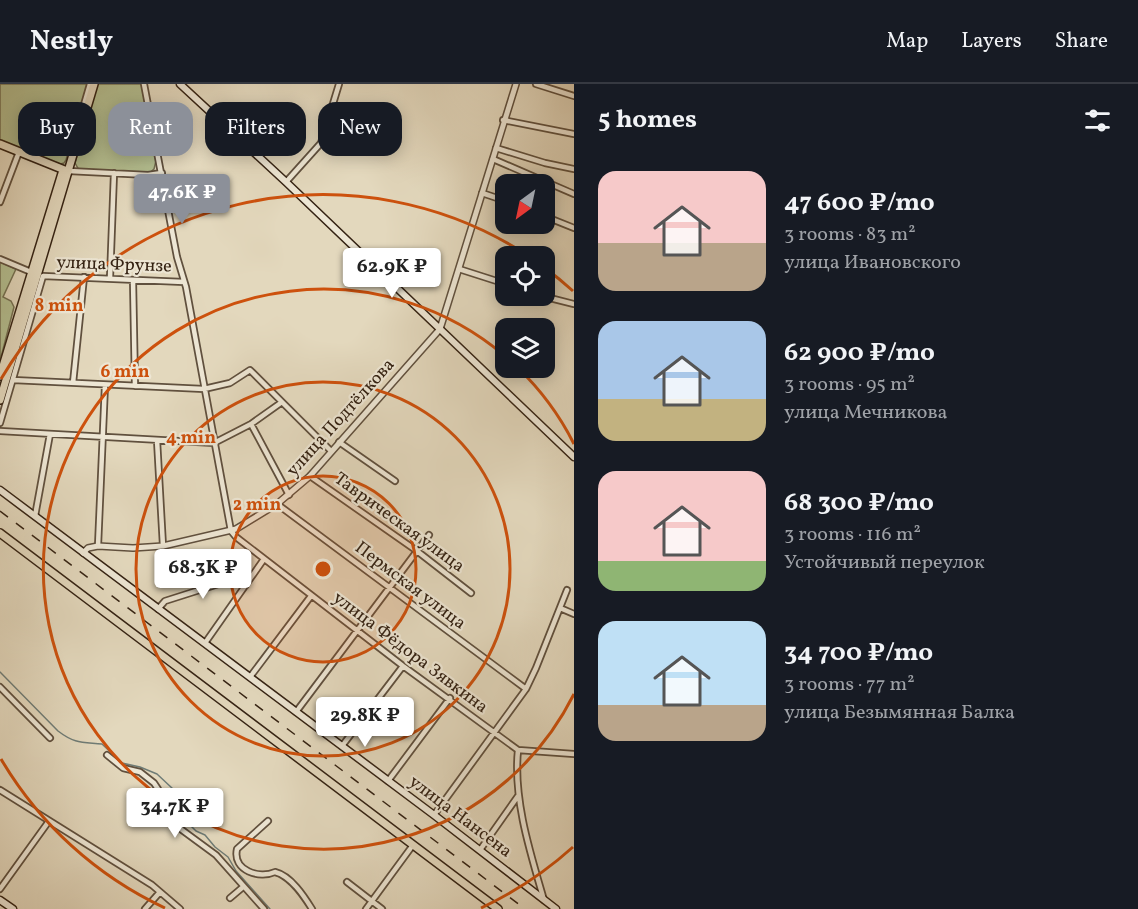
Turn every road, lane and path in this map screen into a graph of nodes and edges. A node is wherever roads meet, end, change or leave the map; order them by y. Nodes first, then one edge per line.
1 (92, 84) edge
2 (144, 84) edge
3 (180, 84) edge
4 (339, 84) edge
5 (516, 84) edge
6 (536, 84) edge
7 (574, 96) edge
8 (503, 120) junction
9 (574, 134) edge
10 (0, 144) edge
11 (495, 148) junction
12 (18, 152) edge
13 (18, 155) edge
14 (29, 156) edge
15 (493, 159) junction
16 (574, 169) edge
17 (66, 170) junction
18 (114, 173) junction
19 (162, 173) junction
20 (286, 182) junction
21 (482, 193) junction
22 (574, 194) edge
23 (495, 197) edge
24 (0, 202) edge
25 (555, 220) edge
26 (574, 228) edge
27 (0, 259) edge
28 (459, 269) junction
29 (31, 272) junction
30 (84, 277) junction
31 (110, 278) junction
32 (133, 280) junction
33 (495, 280) edge
34 (184, 282) junction
35 (555, 299) edge
36 (574, 304) edge
37 (440, 329) junction
38 (0, 376) edge
39 (12, 380) junction
40 (73, 383) junction
41 (105, 385) junction
42 (135, 386) junction
43 (204, 389) junction
44 (0, 400) edge
45 (282, 402) junction
46 (0, 423) edge
47 (251, 424) junction
48 (0, 431) edge
49 (50, 434) junction
50 (103, 437) junction
51 (157, 440) junction
52 (214, 442) junction
53 (339, 442) junction
54 (331, 451) junction
55 (574, 457) edge
56 (310, 476) junction
57 (395, 481) dead end
58 (0, 490) edge
59 (289, 495) junction
60 (277, 504) junction
61 (35, 516) junction
62 (231, 531) junction
63 (0, 533) edge
64 (429, 535) dead end
65 (98, 546) junction
66 (163, 546) junction
67 (417, 551) junction
68 (83, 553) junction
69 (264, 560) junction
70 (246, 585) junction
71 (390, 588) junction
72 (567, 590) dead end
73 (471, 593) dead end
74 (311, 596) junction
75 (158, 609) junction
76 (560, 609) junction
77 (574, 614) edge
78 (357, 631) junction
79 (205, 643) junction
80 (403, 666) junction
81 (250, 677) junction
82 (0, 687) edge
83 (526, 689) junction
84 (450, 698) junction
85 (296, 711) junction
86 (495, 733) junction
87 (50, 738) dead end
88 (342, 746) junction
89 (518, 750) junction
90 (107, 754) dead end
91 (574, 754) edge
92 (388, 781) junction
93 (0, 790) edge
94 (518, 796) junction
95 (434, 815) junction
96 (49, 821) junction
97 (268, 821) dead end
98 (413, 845) junction
99 (480, 850) junction
100 (235, 860) junction
101 (226, 865) junction
102 (347, 882) dead end
103 (243, 887) junction
104 (0, 889) edge
105 (160, 892) junction
106 (230, 898) dead end
107 (0, 900) edge
108 (544, 900) junction
109 (372, 901) junction
110 (13, 909) edge
111 (145, 909) edge
112 (180, 909) edge
113 (264, 909) edge
114 (312, 909) edge
115 (366, 909) edge
116 (382, 909) edge
117 (498, 909) edge
118 (556, 909) edge

1 - 17 main road
2 - 19 street
3 - 20 main road
4 - 20 street
5 - 8 street
6 - 7 street
8 - 9 street
8 - 11 street
10 - 12 main road
11 - 15 street
11 - 16 street
13 - 24 street
14 - 17 main road
15 - 21 street
15 - 22 street
17 - 18 street
17 - 29 main road
17 - 44 main road
18 - 19 street
18 - 31 street
19 - 34 street
20 - 37 main road
21 - 23 street
21 - 28 street
25 - 26 street
27 - 29 street, улица Фрунзе
28 - 33 street
28 - 37 street
29 - 38 main road
30 - 31 street, улица Фрунзе
30 - 39 street, улица Фрунзе
30 - 40 street
31 - 32 street, улица Фрунзе
32 - 34 street, улица Фрунзе
32 - 42 street
34 - 43 street
35 - 36 street
37 - 53 street, улица Подтёлкова
37 - 55 main road
39 - 40 street
39 - 46 street
40 - 41 street
41 - 42 street
41 - 50 street
42 - 43 street
43 - 45 street
43 - 52 street
45 - 47 street
45 - 54 street
47 - 52 street
47 - 59 street
48 - 49 street
49 - 50 street
49 - 61 street
50 - 51 street
50 - 65 street
51 - 52 street
51 - 66 street
52 - 62 street
53 - 54 street, улица Подтёлкова
53 - 57 street
54 - 56 street, улица Подтёлкова
56 - 59 street, улица Подтёлкова
56 - 67 street, Таврическая улица
58 - 61 main road, улица Нансена
59 - 60 street, улица Подтёлкова
60 - 62 street, улица Подтёлкова
60 - 71 street, Пермская улица
61 - 68 main road, улица Нансена
62 - 66 street, улица Подтёлкова
62 - 69 street, улица Фёдора Зявкина
63 - 98 main road
64 - 67 street
65 - 66 street, улица Подтёлкова
65 - 68 street, улица Подтёлкова
67 - 71 street
67 - 73 street, Таврическая улица
68 - 75 main road, улица Нансена
69 - 70 street
69 - 74 street, улица Фёдора Зявкина
70 - 75 street
70 - 79 street
71 - 78 street
71 - 83 street, Пермская улица
72 - 76 street
74 - 78 street, улица Фёдора Зявкина
74 - 81 street
75 - 79 main road, улица Нансена
76 - 77 street
76 - 83 street
78 - 80 street, улица Фёдора Зявкина
78 - 85 street
79 - 81 main road, улица Нансена
80 - 84 street, улица Фёдора Зявкина
80 - 88 street
81 - 85 main road, улица Нансена
82 - 87 street
83 - 86 street
84 - 86 street, улица Фёдора Зявкина
84 - 92 street
85 - 88 main road, улица Нансена
86 - 89 street, улица Фёдора Зявкина
86 - 95 street
88 - 92 main road, улица Нансена
89 - 91 street
89 - 94 street
90 - 101 street
92 - 95 main road, улица Нансена
93 - 96 street
94 - 99 street
94 - 108 street
95 - 99 main road, улица Нансена
96 - 104 street
96 - 105 street
97 - 100 street
98 - 109 street
98 - 117 main road
99 - 108 main road, улица Нансена
100 - 101 street
100 - 114 street
101 - 103 street
102 - 109 street
103 - 106 street
103 - 113 street
105 - 111 street
105 - 112 street
107 - 110 main road
108 - 118 main road, улица Нансена
109 - 115 street
109 - 116 street

